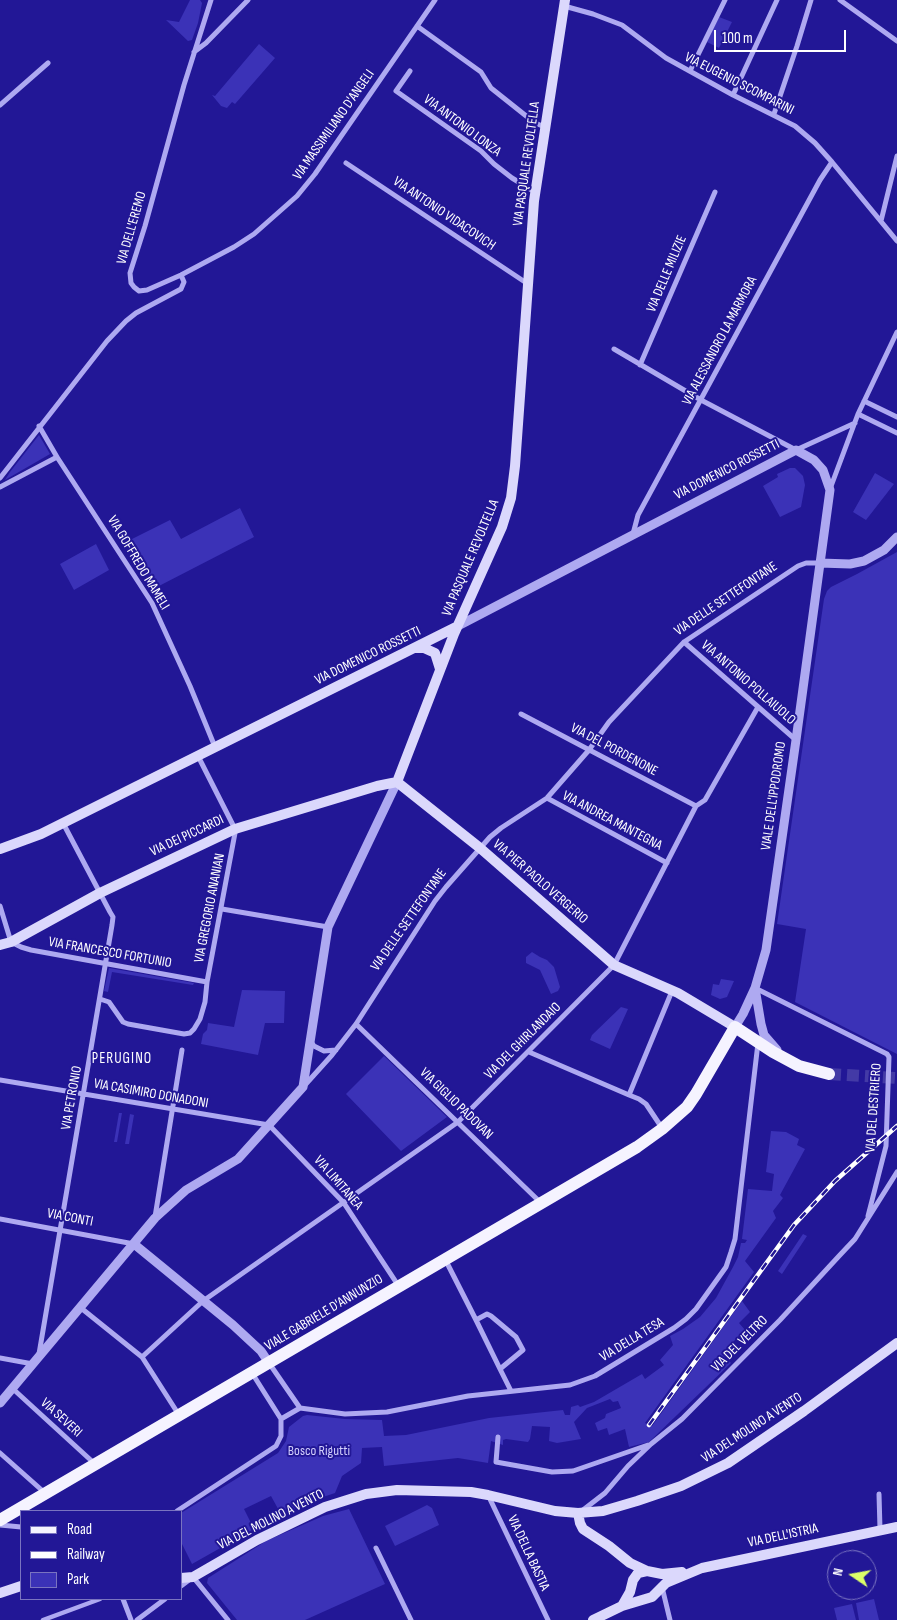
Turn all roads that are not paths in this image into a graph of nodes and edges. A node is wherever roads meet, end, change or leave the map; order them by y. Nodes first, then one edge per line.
1 (211, 0) edge
2 (248, 0) edge
3 (435, 0) edge
4 (725, 0) edge
5 (777, 0) edge
6 (811, 0) edge
7 (840, 0) edge
8 (564, 3) edge
9 (417, 26) junction
10 (897, 41) edge
11 (194, 52) junction
12 (48, 63) dead end
13 (410, 71) dead end
14 (690, 72) junction
15 (733, 95) junction
16 (0, 105) edge
17 (774, 114) junction
18 (545, 127) junction
19 (897, 156) edge
20 (346, 162) dead end
21 (832, 162) junction
22 (535, 192) junction
23 (715, 192) dead end
24 (881, 221) junction
25 (897, 241) edge
26 (181, 275) junction
27 (528, 284) junction
28 (897, 332) edge
29 (614, 349) dead end
30 (640, 365) junction
31 (701, 400) junction
32 (864, 401) junction
33 (858, 414) junction
34 (897, 417) edge
35 (855, 422) junction
36 (39, 426) junction
37 (897, 433) edge
38 (796, 450) junction
39 (57, 457) junction
40 (0, 478) edge
41 (0, 487) edge
42 (830, 490) junction
43 (633, 534) junction
44 (897, 537) edge
45 (820, 563) junction
46 (456, 628) junction
47 (684, 642) junction
48 (416, 648) junction
49 (440, 669) junction
50 (758, 707) junction
51 (521, 714) dead end
52 (796, 740) junction
53 (215, 747) junction
54 (588, 750) junction
55 (198, 756) junction
56 (397, 782) junction
57 (547, 798) junction
58 (696, 806) junction
59 (63, 822) junction
60 (235, 829) junction
61 (480, 848) junction
62 (0, 849) edge
63 (667, 863) junction
64 (100, 893) junction
65 (0, 906) edge
66 (222, 909) junction
67 (328, 927) junction
68 (11, 942) junction
69 (0, 945) edge
70 (106, 964) junction
71 (614, 965) junction
72 (207, 982) junction
73 (755, 988) junction
74 (673, 990) junction
75 (100, 999) junction
76 (356, 1024) junction
77 (735, 1027) junction
78 (311, 1042) junction
79 (758, 1043) junction
80 (182, 1050) dead end
81 (336, 1050) junction
82 (528, 1052) junction
83 (799, 1066) junction
84 (829, 1074) tunnel mouth
85 (0, 1080) edge
86 (303, 1087) junction
87 (84, 1094) junction
88 (629, 1095) junction
89 (173, 1109) junction
90 (458, 1122) junction
91 (269, 1125) junction
92 (662, 1130) junction
93 (897, 1172) edge
94 (540, 1202) junction
95 (344, 1203) junction
96 (155, 1218) junction
97 (0, 1219) edge
98 (867, 1221) junction
99 (60, 1229) junction
100 (134, 1244) junction
101 (445, 1258) junction
102 (399, 1286) junction
103 (203, 1301) junction
104 (81, 1308) junction
105 (476, 1320) junction
106 (897, 1343) edge
107 (142, 1357) junction
108 (0, 1358) edge
109 (35, 1360) junction
110 (269, 1362) junction
111 (500, 1369) junction
112 (252, 1373) junction
113 (12, 1388) junction
114 (510, 1391) junction
115 (0, 1403) edge
116 (300, 1408) junction
117 (179, 1415) junction
118 (281, 1419) junction
119 (498, 1437) dead end
120 (651, 1444) junction
121 (0, 1453) edge
122 (95, 1464) junction
123 (46, 1493) junction
124 (878, 1494) dead end
125 (488, 1495) junction
126 (179, 1510) edge
127 (578, 1513) junction
128 (0, 1520) edge
129 (0, 1525) edge
130 (897, 1526) edge
131 (20, 1527) edge
132 (880, 1529) junction
133 (376, 1548) dead end
134 (620, 1556) junction
135 (692, 1571) junction
136 (649, 1572) junction
137 (193, 1577) junction
138 (182, 1578) edge
139 (633, 1582) junction
140 (182, 1585) edge
141 (20, 1586) edge
142 (660, 1589) junction
143 (0, 1593) edge
144 (648, 1598) junction
145 (97, 1600) edge
146 (123, 1600) edge
147 (164, 1600) edge
148 (622, 1606) junction
149 (43, 1620) edge
150 (131, 1620) edge
151 (137, 1620) edge
152 (228, 1620) edge
153 (411, 1620) edge
154 (548, 1620) edge
155 (593, 1620) edge
156 (670, 1620) edge

1 - 11 street, VIA DELL'EREMO
2 - 11 street
3 - 9 street, VIA MASSIMILIANO D'ANGELI
4 - 14 street
5 - 15 street
6 - 17 street
7 - 10 street
8 - 14 street, VIA EUGENIO SCOMPARINI
8 - 18 main road, VIA PASQUALE REVOLTELLA
9 - 18 street
9 - 26 street, VIA MASSIMILIANO D'ANGELI
11 - 26 street, VIA DELL'EREMO
12 - 16 street
13 - 22 street, VIA ANTONIO LONZA
14 - 15 street, VIA EUGENIO SCOMPARINI
15 - 17 street, VIA EUGENIO SCOMPARINI
17 - 21 street, VIA EUGENIO SCOMPARINI
18 - 22 main road, VIA PASQUALE REVOLTELLA
19 - 24 street
20 - 27 street, VIA ANTONIO VIDACOVICH
21 - 24 street, VIA EUGENIO SCOMPARINI
21 - 31 street, VIA ALESSANDRO LA MARMORA
22 - 27 main road, VIA PASQUALE REVOLTELLA
23 - 30 street, VIA DELLE MILIZIE
24 - 25 street, VIA EUGENIO SCOMPARINI
26 - 36 street
27 - 46 main road, VIA PASQUALE REVOLTELLA
28 - 32 street
29 - 30 street
30 - 31 street
31 - 38 street
31 - 43 street, VIA ALESSANDRO LA MARMORA
32 - 33 street
32 - 34 street
33 - 35 street
33 - 37 street
35 - 38 street
35 - 42 street
36 - 39 street, VIA GOFFREDO MAMELI
36 - 40 street
38 - 42 street
38 - 43 street, VIA DOMENICO ROSSETTI
39 - 41 street
39 - 53 street, VIA GOFFREDO MAMELI
42 - 45 street, VIALE DELL'IPPODROMO
43 - 46 street, VIA DOMENICO ROSSETTI
44 - 45 street
45 - 47 street, VIA DELLE SETTEFONTANE
45 - 52 street, VIALE DELL'IPPODROMO
46 - 48 main road, VIA DOMENICO ROSSETTI
46 - 49 main road, VIA PASQUALE REVOLTELLA
47 - 50 street, VIA ANTONIO POLLAIUOLO
47 - 54 street, VIA DELLE SETTEFONTANE
48 - 49 main road
48 - 53 main road, VIA DOMENICO ROSSETTI
49 - 56 main road, VIA PASQUALE REVOLTELLA
50 - 52 street, VIA ANTONIO POLLAIUOLO
50 - 58 street, VIA DEL GHIRLANDAIO
51 - 54 street, VIA DEL PORDENONE
52 - 73 street, VIALE DELL'IPPODROMO
53 - 55 main road, VIA DOMENICO ROSSETTI
54 - 57 street, VIA DELLE SETTEFONTANE
54 - 58 street, VIA DEL PORDENONE
55 - 59 main road, VIA DOMENICO ROSSETTI
55 - 60 street
56 - 60 main road, VIA DEI PICCARDI
56 - 61 main road, VIA PIER PAOLO VERGERIO
56 - 67 street, VIA PASQUALE REVOLTELLA
57 - 61 street, VIA DELLE SETTEFONTANE
57 - 63 street, VIA ANDREA MANTEGNA
58 - 63 street, VIA DEL GHIRLANDAIO
59 - 62 main road, VIA DOMENICO ROSSETTI
59 - 64 street, VIA PETRONIO
60 - 64 main road, VIA DEI PICCARDI
60 - 66 street, VIA GREGORIO ANANIAN
61 - 71 main road, VIA PIER PAOLO VERGERIO
61 - 76 street, VIA DELLE SETTEFONTANE
63 - 71 street, VIA DEL GHIRLANDAIO
64 - 68 main road, VIA DEI PICCARDI
64 - 70 street, VIA PETRONIO
65 - 68 street
66 - 67 street
66 - 72 street, VIA GREGORIO ANANIAN
67 - 78 street, VIA PASQUALE REVOLTELLA
68 - 69 main road, VIA DEI PICCARDI
68 - 70 street, VIA FRANCESCO FORTUNIO
70 - 72 street, VIA FRANCESCO FORTUNIO
70 - 75 street, VIA PETRONIO
71 - 74 main road, VIA PIER PAOLO VERGERIO
71 - 82 street, VIA DEL GHIRLANDAIO
72 - 75 street, VIA GREGORIO ANANIAN
73 - 77 street, VIALE DELL'IPPODROMO
73 - 83 street
73 - 98 street, VIA DEL DESTRIERO
74 - 77 main road, VIA PIER PAOLO VERGERIO
74 - 88 street
75 - 87 street, VIA PETRONIO
76 - 81 street, VIA DELLE SETTEFONTANE
76 - 90 street, VIA GIGLIO PADOVAN
77 - 79 main road
77 - 92 main road, VIALE GABRIELE D'ANNUNZIO
78 - 81 street
78 - 86 street, VIA PASQUALE REVOLTELLA
79 - 83 main road
79 - 114 street, VIA DELLA TESA
80 - 89 street
81 - 86 street, VIA DELLE SETTEFONTANE
82 - 88 street
82 - 90 street, VIA DEL GHIRLANDAIO
83 - 84 main road
85 - 87 street, VIA CASIMIRO DONADONI
86 - 91 street, VIA DELLE SETTEFONTANE
87 - 89 street, VIA CASIMIRO DONADONI
87 - 99 street, VIA PETRONIO
88 - 92 street
89 - 91 street, VIA CASIMIRO DONADONI
89 - 96 street
90 - 94 street, VIA GIGLIO PADOVAN
90 - 95 street, VIA DEL GHIRLANDAIO
91 - 95 street, VIA LIMITANEA
91 - 96 street, VIA DELLE SETTEFONTANE
92 - 94 main road, VIALE GABRIELE D'ANNUNZIO
93 - 98 street, VIA DEL VELTRO
94 - 101 main road, VIALE GABRIELE D'ANNUNZIO
95 - 102 street, VIA LIMITANEA
95 - 103 street, VIA DEL GHIRLANDAIO
96 - 100 street, VIA DELLE SETTEFONTANE
97 - 99 street, VIA CONTI
98 - 120 street, VIA DEL VELTRO
99 - 100 street, VIA CONTI
99 - 109 street, VIA PETRONIO
100 - 103 street
100 - 104 street, VIA DELLE SETTEFONTANE
101 - 102 main road, VIALE GABRIELE D'ANNUNZIO
101 - 105 street
102 - 110 main road, VIALE GABRIELE D'ANNUNZIO
103 - 107 street, VIA DEL GHIRLANDAIO
103 - 110 street
104 - 107 street
104 - 109 street
105 - 111 street
105 - 111 street
106 - 127 main road, VIA DEL MOLINO A VENTO
107 - 117 street
108 - 109 street
109 - 113 street
110 - 112 main road, VIALE GABRIELE D'ANNUNZIO
110 - 116 street
111 - 114 street
112 - 117 main road, VIALE GABRIELE D'ANNUNZIO
112 - 118 street
113 - 115 street
113 - 122 street, VIA SEVERI
114 - 116 street, VIA DELLA TESA
116 - 118 street
117 - 122 main road, VIALE GABRIELE D'ANNUNZIO
118 - 126 street
119 - 120 street
120 - 127 street, VIA DEL VELTRO
121 - 123 street
122 - 123 main road, VIALE GABRIELE D'ANNUNZIO
123 - 128 main road, VIALE GABRIELE D'ANNUNZIO
124 - 132 street
125 - 127 main road, VIA DEL MOLINO A VENTO
125 - 137 main road, VIA DEL MOLINO A VENTO
125 - 154 street, VIA DELLA BASTIA
127 - 134 main road
129 - 131 street
130 - 132 main road, VIA DELL'ISTRIA
132 - 135 main road, VIA DELL'ISTRIA
133 - 153 street
134 - 136 main road
134 - 139 main road
135 - 136 main road, VIA DELL'ISTRIA
135 - 142 main road, VIA DELL'ISTRIA
136 - 139 main road
136 - 142 main road
137 - 138 main road, VIA DEL MOLINO A VENTO
137 - 140 street
137 - 152 street
139 - 144 main road
139 - 148 main road
141 - 143 main road
142 - 144 main road, VIA DELL'ISTRIA
142 - 156 street
144 - 148 main road, VIA DELL'ISTRIA
145 - 149 street
146 - 150 street
147 - 151 street
148 - 155 main road, VIA DELL'ISTRIA

